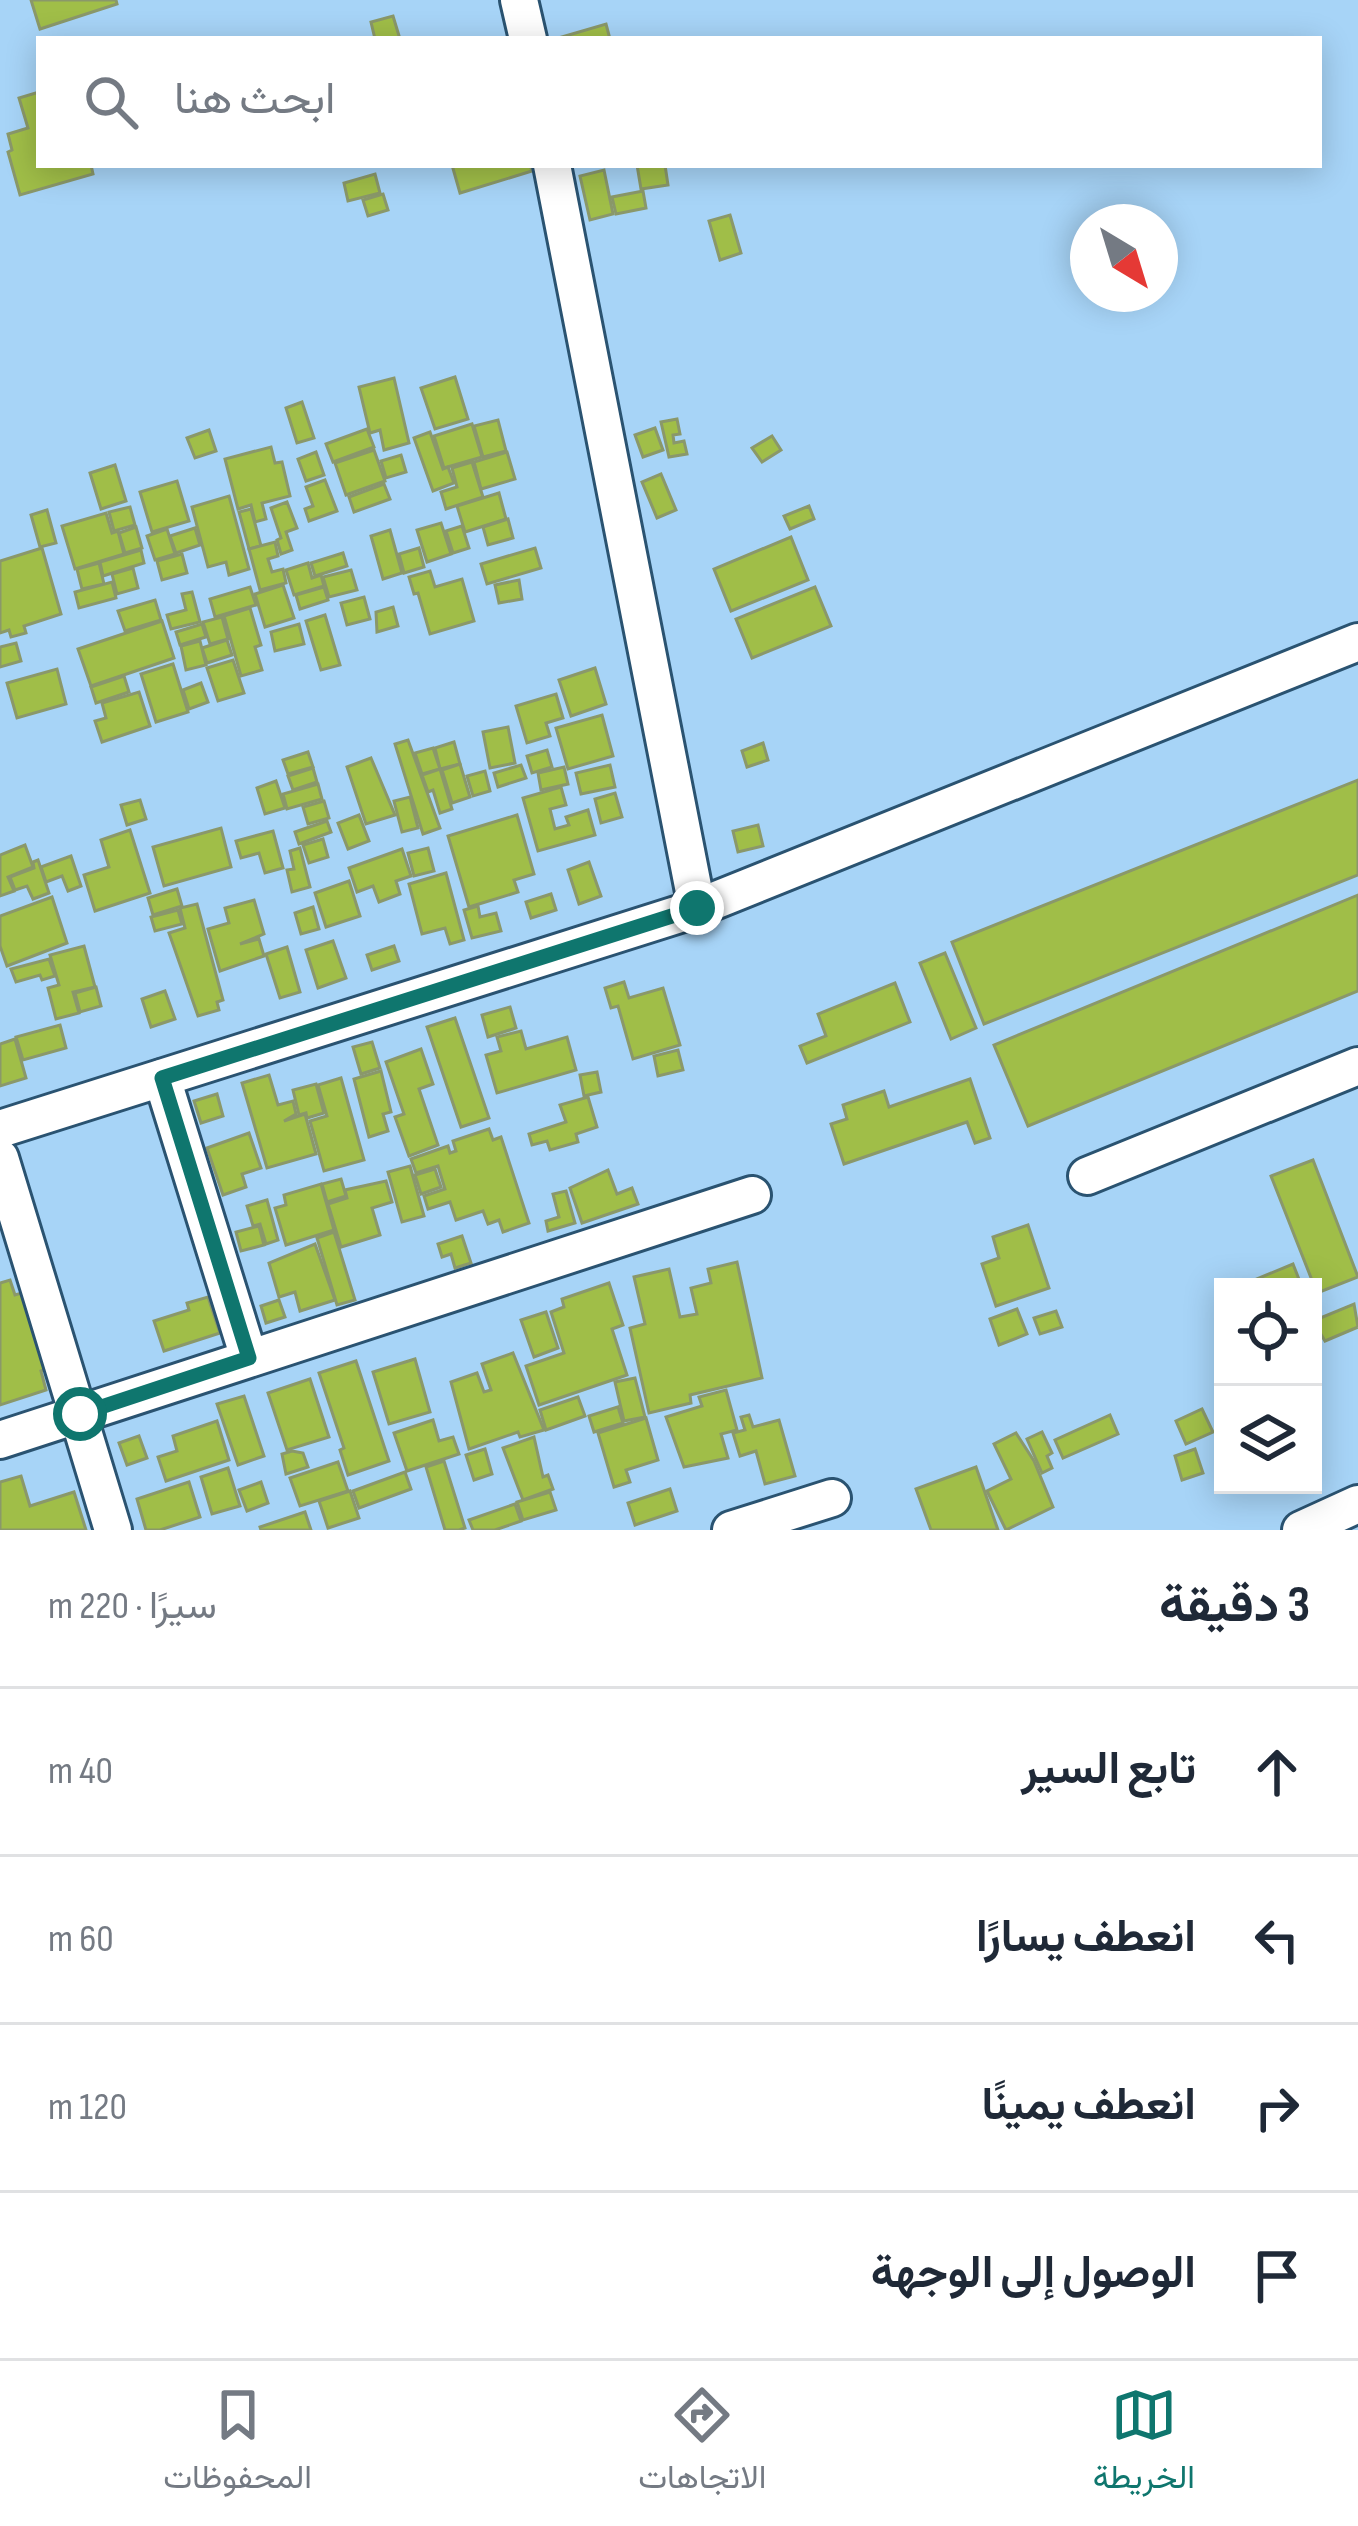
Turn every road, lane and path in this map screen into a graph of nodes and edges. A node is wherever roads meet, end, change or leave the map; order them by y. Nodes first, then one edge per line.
1 (519, 0) edge
2 (527, 36) edge
3 (552, 168) edge
4 (1358, 642) edge
5 (697, 908) junction
6 (1358, 1066) edge
7 (162, 1078) junction
8 (0, 1129) edge
9 (0, 1158) edge
10 (1087, 1176) dead end
11 (752, 1195) dead end
12 (249, 1358) junction
13 (80, 1414) junction
14 (0, 1440) edge
15 (832, 1498) dead end
16 (1358, 1504) edge
17 (113, 1530) edge
18 (731, 1530) edge
19 (1301, 1530) edge

1 - 2 street
3 - 5 street
4 - 5 street
5 - 7 street
6 - 10 street
7 - 8 street
7 - 12 street
9 - 13 street
11 - 12 street
12 - 13 street
13 - 14 street
13 - 17 street
15 - 18 street
16 - 19 street

